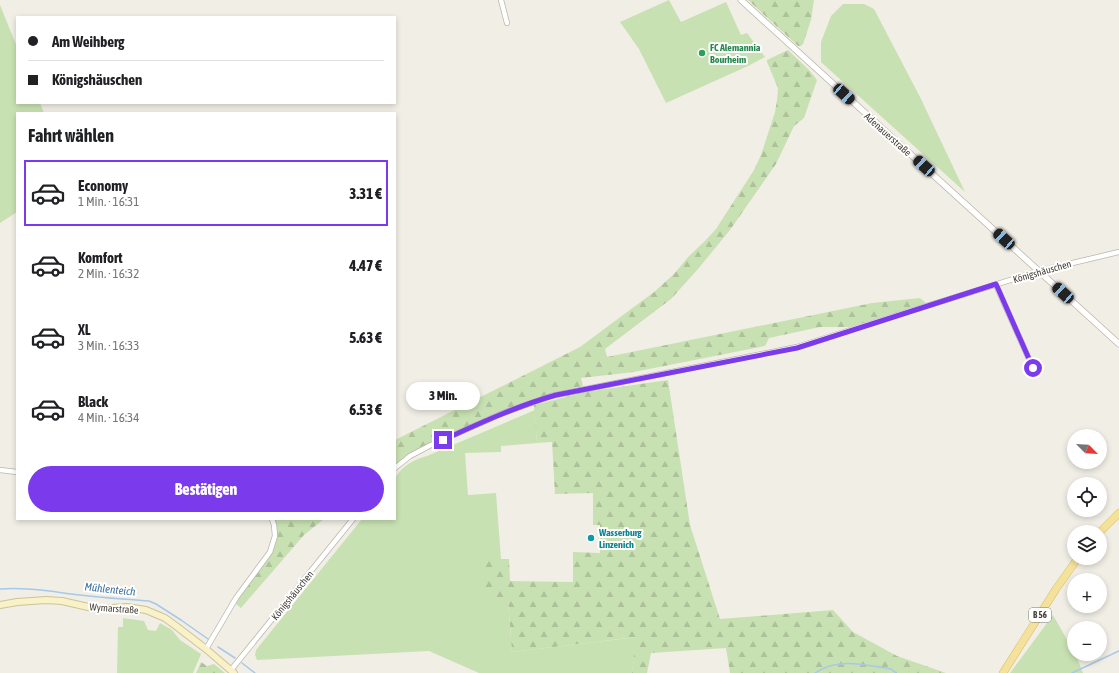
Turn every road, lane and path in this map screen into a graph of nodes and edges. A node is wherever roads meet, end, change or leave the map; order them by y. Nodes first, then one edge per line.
1 (501, 0) edge
2 (741, 0) edge
3 (507, 23) dead end
4 (1119, 252) edge
5 (1040, 271) junction
6 (996, 284) junction
7 (1119, 344) edge
8 (1039, 369) dead end
9 (396, 467) edge
10 (0, 470) edge
11 (16, 472) edge
12 (1119, 514) edge
13 (272, 520) edge
14 (352, 520) edge
15 (1107, 525) edge
16 (1073, 565) edge
17 (0, 605) edge
18 (206, 649) junction
19 (232, 672) edge
20 (1003, 673) edge

1 - 3 street
2 - 5 street, Adenauerstraße
4 - 5 street, Königshäuschen
5 - 6 street, Königshäuschen
5 - 7 street, Adenauerstraße
6 - 8 street
6 - 9 street, Königshäuschen
10 - 11 street
12 - 15 main road
13 - 18 street
14 - 19 street, Königshäuschen
16 - 20 main road, B 56
17 - 18 main road, Wymarstraße
18 - 19 main road, Wymarstraße

